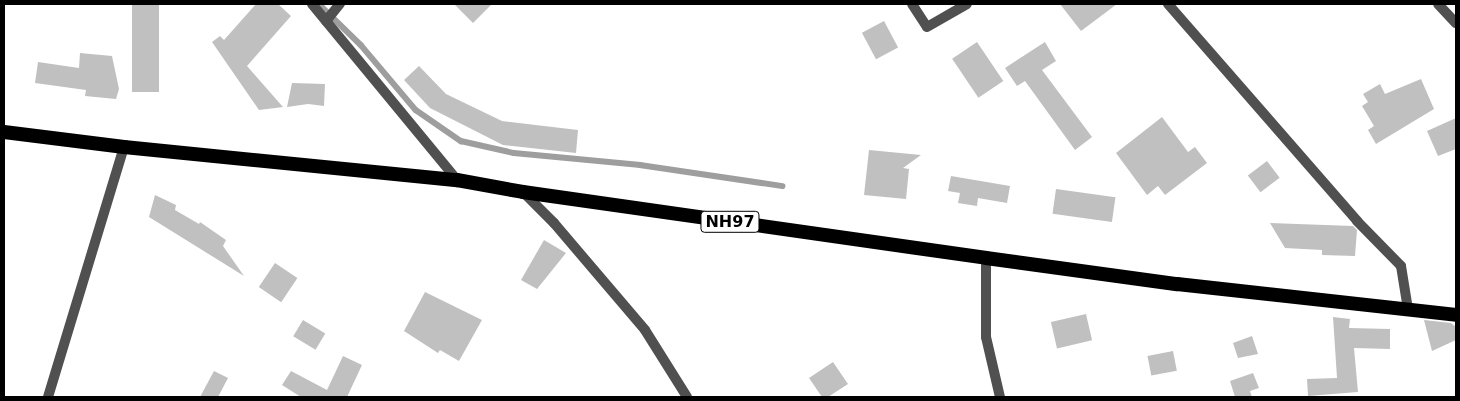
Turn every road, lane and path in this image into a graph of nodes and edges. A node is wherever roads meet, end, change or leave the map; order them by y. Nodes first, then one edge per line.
1 (312, 4) edge
2 (340, 4) edge
3 (912, 4) edge
4 (967, 4) edge
5 (1168, 4) edge
6 (1438, 4) edge
7 (326, 21) junction
8 (1456, 23) edge
9 (4, 132) edge
10 (124, 147) junction
11 (457, 180) junction
12 (523, 192) junction
13 (986, 258) junction
14 (1408, 309) junction
15 (1456, 315) edge
16 (48, 397) edge
17 (687, 397) edge
18 (1000, 397) edge

1 - 7 street
2 - 7 street
3 - 4 street
5 - 14 street
6 - 8 street
7 - 11 street
9 - 10 highway, NH97
10 - 11 highway, NH97
10 - 16 street
11 - 12 highway, NH97
12 - 13 highway, NH97
12 - 17 street
13 - 14 highway, NH97
13 - 18 street
14 - 15 highway, NH97

